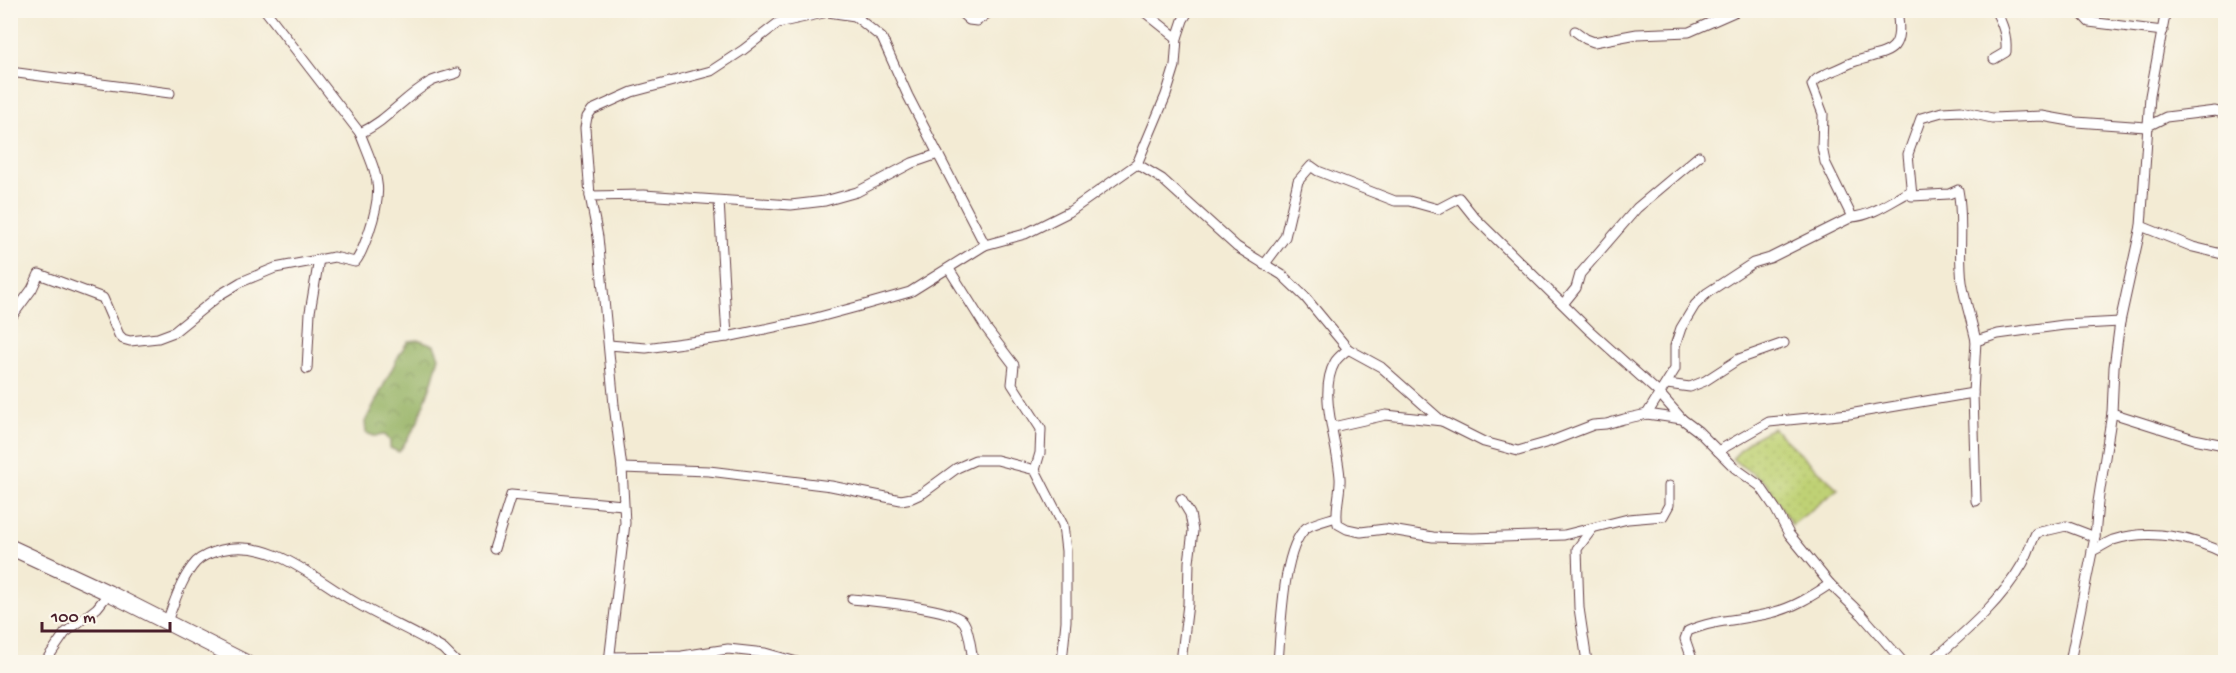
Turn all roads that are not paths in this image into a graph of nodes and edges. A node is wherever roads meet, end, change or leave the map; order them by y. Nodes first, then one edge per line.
1 (266, 10) edge
2 (868, 10) edge
3 (958, 10) edge
4 (992, 10) edge
5 (1142, 10) edge
6 (1189, 10) edge
7 (1739, 10) edge
8 (1897, 10) edge
9 (1995, 10) edge
10 (2078, 10) edge
11 (2166, 10) edge
12 (855, 16) junction
13 (1575, 31) dead end
14 (2163, 31) junction
15 (1177, 38) junction
16 (1994, 59) dead end
17 (10, 72) edge
18 (457, 73) dead end
19 (170, 93) dead end
20 (2226, 114) edge
21 (2146, 127) junction
22 (360, 133) junction
23 (938, 154) junction
24 (1699, 156) dead end
25 (1137, 164) junction
26 (1911, 191) junction
27 (590, 196) junction
28 (719, 201) junction
29 (1852, 217) junction
30 (2141, 226) junction
31 (985, 245) junction
32 (2226, 255) edge
33 (319, 259) junction
34 (1264, 265) junction
35 (950, 269) junction
36 (1563, 304) junction
37 (10, 319) edge
38 (2121, 322) junction
39 (727, 337) junction
40 (1976, 341) junction
41 (1784, 343) dead end
42 (609, 345) junction
43 (1348, 349) junction
44 (307, 369) dead end
45 (1668, 384) junction
46 (1659, 393) junction
47 (1973, 393) junction
48 (2112, 413) junction
49 (1647, 414) junction
50 (1682, 419) junction
51 (1442, 421) junction
52 (1333, 427) junction
53 (2226, 449) edge
54 (1718, 451) junction
55 (622, 468) junction
56 (1035, 470) junction
57 (1669, 486) dead end
58 (1180, 499) dead end
59 (1976, 501) dead end
60 (623, 505) junction
61 (1336, 517) junction
62 (1592, 529) junction
63 (1564, 535) junction
64 (2095, 537) junction
65 (10, 547) edge
66 (494, 549) dead end
67 (1577, 549) junction
68 (2092, 551) junction
69 (2226, 554) edge
70 (1830, 584) junction
71 (109, 593) junction
72 (852, 599) dead end
73 (166, 624) junction
74 (610, 660) edge
75 (976, 662) edge
76 (45, 663) edge
77 (245, 663) edge
78 (456, 663) edge
79 (797, 663) edge
80 (1062, 663) edge
81 (1182, 663) edge
82 (1278, 663) edge
83 (1587, 663) edge
84 (1694, 663) edge
85 (1903, 663) edge
86 (1931, 663) edge
87 (2070, 663) edge

1 - 22 street
2 - 12 street
3 - 4 street
5 - 15 street
6 - 15 street
7 - 13 street
8 - 29 street
9 - 16 street
10 - 14 street
11 - 14 street
12 - 23 street
12 - 27 street
14 - 21 street
15 - 25 street
17 - 19 street
18 - 22 street
20 - 21 street
21 - 26 street
21 - 30 street
22 - 33 street
23 - 28 street
23 - 31 street
24 - 36 street
25 - 31 street
25 - 34 street
26 - 29 street
26 - 40 street
27 - 28 street
27 - 42 street
28 - 39 street
29 - 45 street
30 - 32 street
30 - 38 street
31 - 35 street
33 - 37 street
33 - 44 street
34 - 36 street
34 - 43 street
35 - 39 street
35 - 56 street
36 - 46 street
38 - 40 street
38 - 48 street
39 - 42 street
40 - 47 street
41 - 45 street
42 - 55 street
43 - 51 street
43 - 52 street
45 - 46 street
46 - 49 street
46 - 50 street
47 - 54 street
47 - 59 street
48 - 53 street
48 - 64 street
49 - 50 street
49 - 51 street
50 - 54 street
51 - 52 street
52 - 61 street
54 - 70 street
55 - 56 street
55 - 60 street
56 - 80 street
57 - 62 street
58 - 81 street
60 - 66 street
60 - 74 street
61 - 63 street
61 - 82 street
62 - 63 street
62 - 67 street
63 - 67 street
64 - 68 street
64 - 86 street
65 - 71 main road
67 - 83 street
68 - 69 street
68 - 87 street
70 - 84 street
70 - 85 street
71 - 73 main road
71 - 76 street
72 - 75 street
73 - 77 main road
73 - 78 street
74 - 79 street

